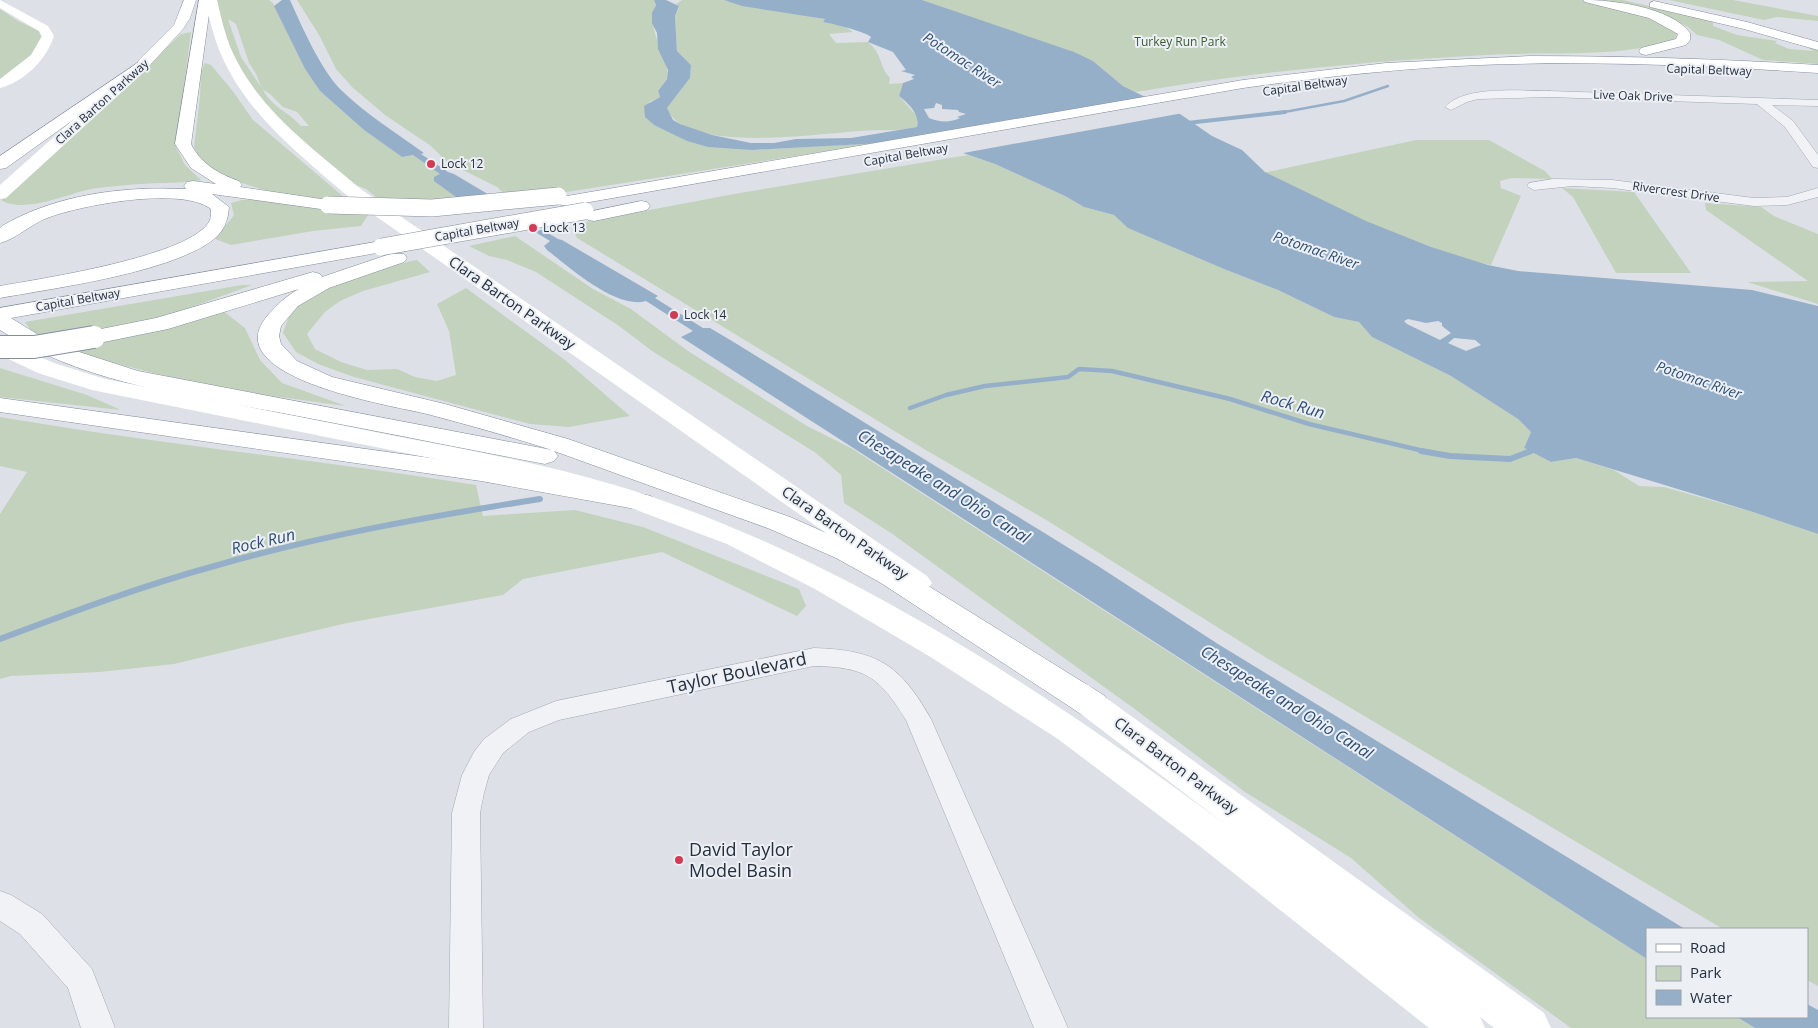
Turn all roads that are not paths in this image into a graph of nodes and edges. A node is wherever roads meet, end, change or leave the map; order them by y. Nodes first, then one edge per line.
1 (190, 0) edge
2 (204, 0) edge
3 (210, 0) edge
4 (1589, 0) edge
5 (1631, 0) edge
6 (1649, 0) edge
7 (0, 3) edge
8 (1684, 8) junction
9 (1818, 35) edge
10 (1818, 41) edge
11 (1818, 46) edge
12 (1452, 61) junction
13 (145, 62) junction
14 (1818, 69) edge
15 (1818, 76) edge
16 (1372, 77) junction
17 (1818, 82) edge
18 (0, 84) edge
19 (1760, 101) junction
20 (1818, 104) edge
21 (1451, 107) dead end
22 (0, 164) edge
23 (1818, 164) edge
24 (737, 178) junction
25 (1534, 186) dead end
26 (1818, 192) edge
27 (0, 194) edge
28 (265, 196) junction
29 (563, 198) junction
30 (0, 224) edge
31 (0, 237) edge
32 (381, 247) junction
33 (0, 292) edge
34 (51, 292) junction
35 (0, 298) edge
36 (0, 314) edge
37 (0, 321) edge
38 (0, 347) edge
39 (0, 404) edge
40 (709, 498) junction
41 (641, 502) junction
42 (1093, 705) junction
43 (0, 904) edge
44 (98, 1028) edge
45 (466, 1028) edge
46 (1051, 1028) edge
47 (1463, 1028) edge
48 (1529, 1028) edge

1 - 13 main road, Clara Barton Parkway
2 - 28 main road
3 - 42 main road, Clara Barton Parkway
4 - 12 main road
5 - 11 main road
6 - 8 main road
7 - 18 main road
8 - 9 main road
8 - 10 main road
12 - 14 main road, Capital Beltway
12 - 24 main road, Capital Beltway
13 - 22 main road
13 - 27 main road, Clara Barton Parkway
15 - 16 main road, Capital Beltway
16 - 17 main road
16 - 24 main road, Capital Beltway
19 - 20 street, Live Oak Drive
19 - 21 street, Live Oak Drive
19 - 23 street
24 - 29 main road, Capital Beltway
24 - 32 main road
25 - 26 street, Rivercrest Drive
28 - 29 main road, bridge
28 - 30 main road
29 - 32 main road, Capital Beltway
31 - 34 main road
32 - 34 main road, Capital Beltway
32 - 38 main road, bridge
32 - 40 main road
33 - 34 main road
34 - 35 main road, Capital Beltway
34 - 36 main road, Capital Beltway
37 - 40 main road
38 - 41 main road
39 - 41 main road
40 - 42 main road
41 - 47 main road
42 - 48 main road, Clara Barton Parkway
43 - 44 street
45 - 46 street, Taylor Boulevard

